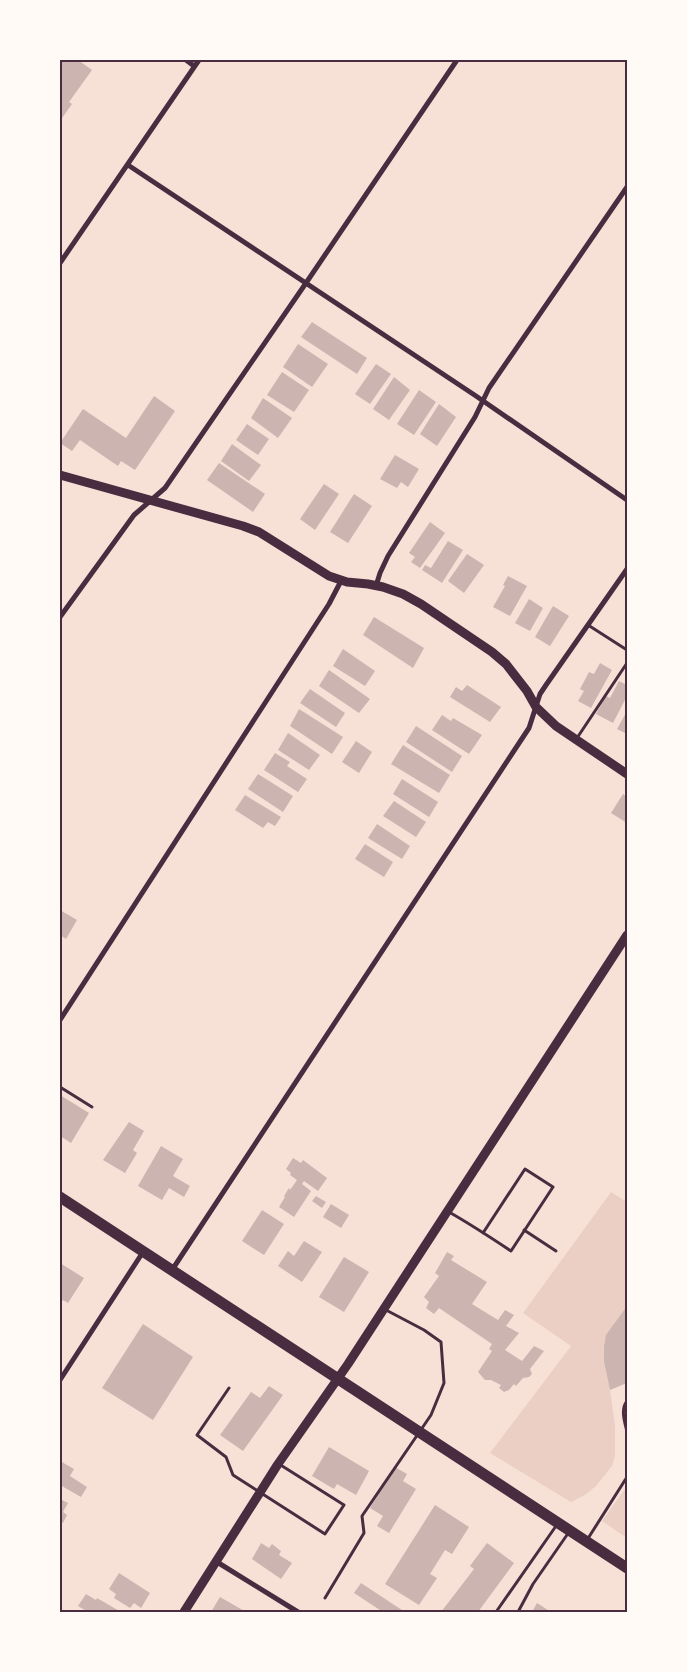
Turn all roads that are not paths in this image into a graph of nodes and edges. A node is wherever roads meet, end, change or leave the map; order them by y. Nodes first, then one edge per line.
1 (186, 60) edge
2 (199, 60) edge
3 (457, 60) edge
4 (194, 66) junction
5 (128, 166) junction
6 (627, 186) edge
7 (60, 263) edge
8 (306, 283) junction
9 (483, 401) junction
10 (60, 475) edge
11 (152, 500) junction
12 (627, 500) edge
13 (627, 569) edge
14 (341, 581) junction
15 (376, 586) junction
16 (60, 617) edge
17 (588, 625) junction
18 (627, 650) edge
19 (627, 663) edge
20 (536, 707) junction
21 (576, 740) junction
22 (627, 774) edge
23 (627, 935) edge
24 (60, 1020) edge
25 (60, 1087) edge
26 (92, 1107) dead end
27 (60, 1198) edge
28 (448, 1211) junction
29 (524, 1230) junction
30 (483, 1233) junction
31 (556, 1251) dead end
32 (143, 1252) junction
33 (172, 1270) junction
34 (383, 1309) junction
35 (337, 1378) junction
36 (60, 1380) edge
37 (229, 1388) dead end
38 (627, 1401) edge
39 (419, 1432) junction
40 (627, 1432) edge
41 (278, 1464) junction
42 (627, 1477) edge
43 (260, 1493) junction
44 (558, 1523) junction
45 (570, 1531) junction
46 (586, 1541) junction
47 (217, 1562) junction
48 (627, 1568) edge
49 (325, 1598) dead end
50 (184, 1612) edge
51 (298, 1612) edge
52 (496, 1612) edge
53 (518, 1612) edge

1 - 4 street
2 - 4 street
3 - 8 street
4 - 5 street
5 - 7 street
5 - 8 street
6 - 9 street
8 - 9 street
8 - 11 street
9 - 12 street
9 - 15 street
10 - 11 street
11 - 14 street
11 - 16 street
13 - 17 street
14 - 15 street
14 - 24 street
15 - 20 street
17 - 18 lane
17 - 20 street
19 - 21 lane
20 - 21 street
20 - 33 street
21 - 22 street
23 - 28 street
25 - 26 lane
27 - 32 main road
28 - 30 lane
28 - 34 street
29 - 30 lane
29 - 30 lane
29 - 31 lane
32 - 33 main road
32 - 36 street
33 - 35 main road
34 - 35 street
34 - 39 lane
35 - 39 main road
35 - 41 street
37 - 43 lane
38 - 40 lane
39 - 44 main road
39 - 49 lane
41 - 43 street
41 - 43 lane
42 - 46 lane
43 - 47 street
44 - 45 main road
44 - 52 lane
45 - 46 main road
45 - 53 lane
46 - 48 main road
47 - 50 street
47 - 51 street

